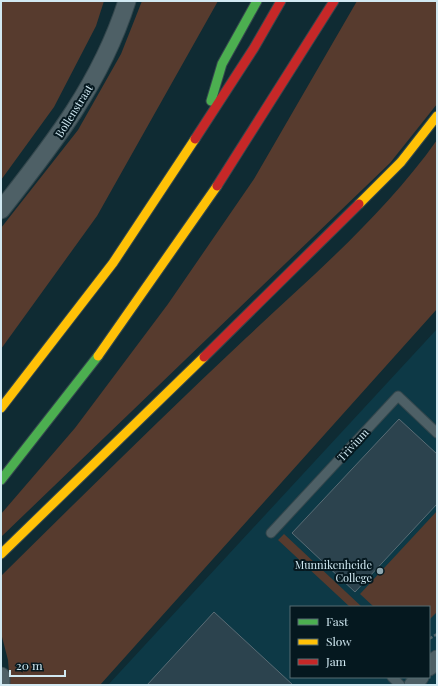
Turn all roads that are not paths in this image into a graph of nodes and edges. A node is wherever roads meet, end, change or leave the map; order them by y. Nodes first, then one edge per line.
1 (127, 1) edge
2 (257, 1) edge
3 (281, 1) edge
4 (334, 1) edge
5 (437, 116) edge
6 (204, 126) junction
7 (1, 210) edge
8 (1, 408) edge
9 (437, 433) edge
10 (1, 480) edge
11 (271, 534) dead end
12 (1, 554) edge
13 (1, 676) edge
14 (1, 685) edge

1 - 7 street, Bollenstraat
2 - 6 highway
3 - 6 highway
4 - 10 highway
5 - 12 highway
6 - 8 highway
9 - 11 lane, Trivium
13 - 14 street

